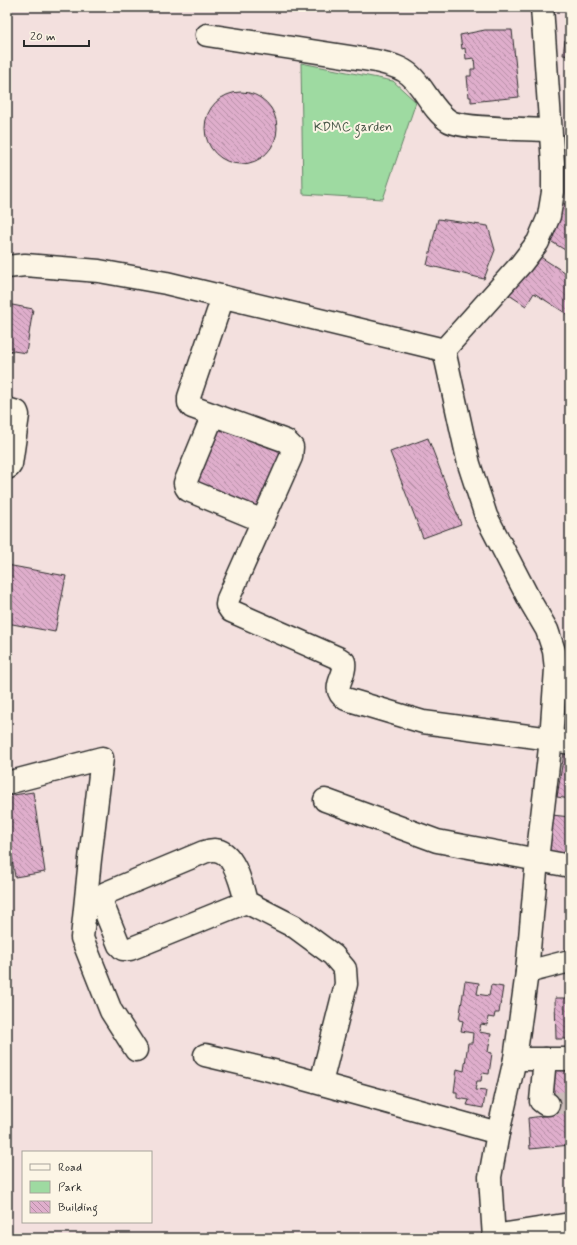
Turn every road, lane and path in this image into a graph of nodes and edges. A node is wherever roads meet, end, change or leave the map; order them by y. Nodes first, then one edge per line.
1 (542, 7) edge
2 (207, 35) dead end
3 (550, 130) junction
4 (7, 267) edge
5 (223, 297) junction
6 (444, 350) junction
7 (7, 409) edge
8 (213, 415) junction
9 (7, 468) edge
10 (263, 521) junction
11 (560, 741) edge
12 (7, 783) edge
13 (325, 800) dead end
14 (536, 860) junction
15 (570, 866) edge
16 (246, 902) junction
17 (570, 962) edge
18 (527, 972) junction
19 (136, 1050) dead end
20 (205, 1055) dead end
21 (545, 1059) junction
22 (570, 1059) edge
23 (516, 1060) junction
24 (321, 1083) junction
25 (548, 1104) dead end
26 (498, 1132) junction
27 (570, 1224) edge
28 (494, 1237) edge

1 - 3 street
2 - 3 street
3 - 6 street
4 - 5 street
5 - 6 street
5 - 8 street
6 - 11 street
7 - 9 street
8 - 10 street
8 - 10 street
10 - 11 street
11 - 14 street
12 - 19 street
13 - 14 street
14 - 15 street
14 - 18 street
16 - 16 street
16 - 24 street
17 - 18 street
18 - 23 street
20 - 24 street
21 - 22 street
21 - 23 street
21 - 25 street
23 - 26 street
24 - 26 street
26 - 28 street
27 - 28 street

